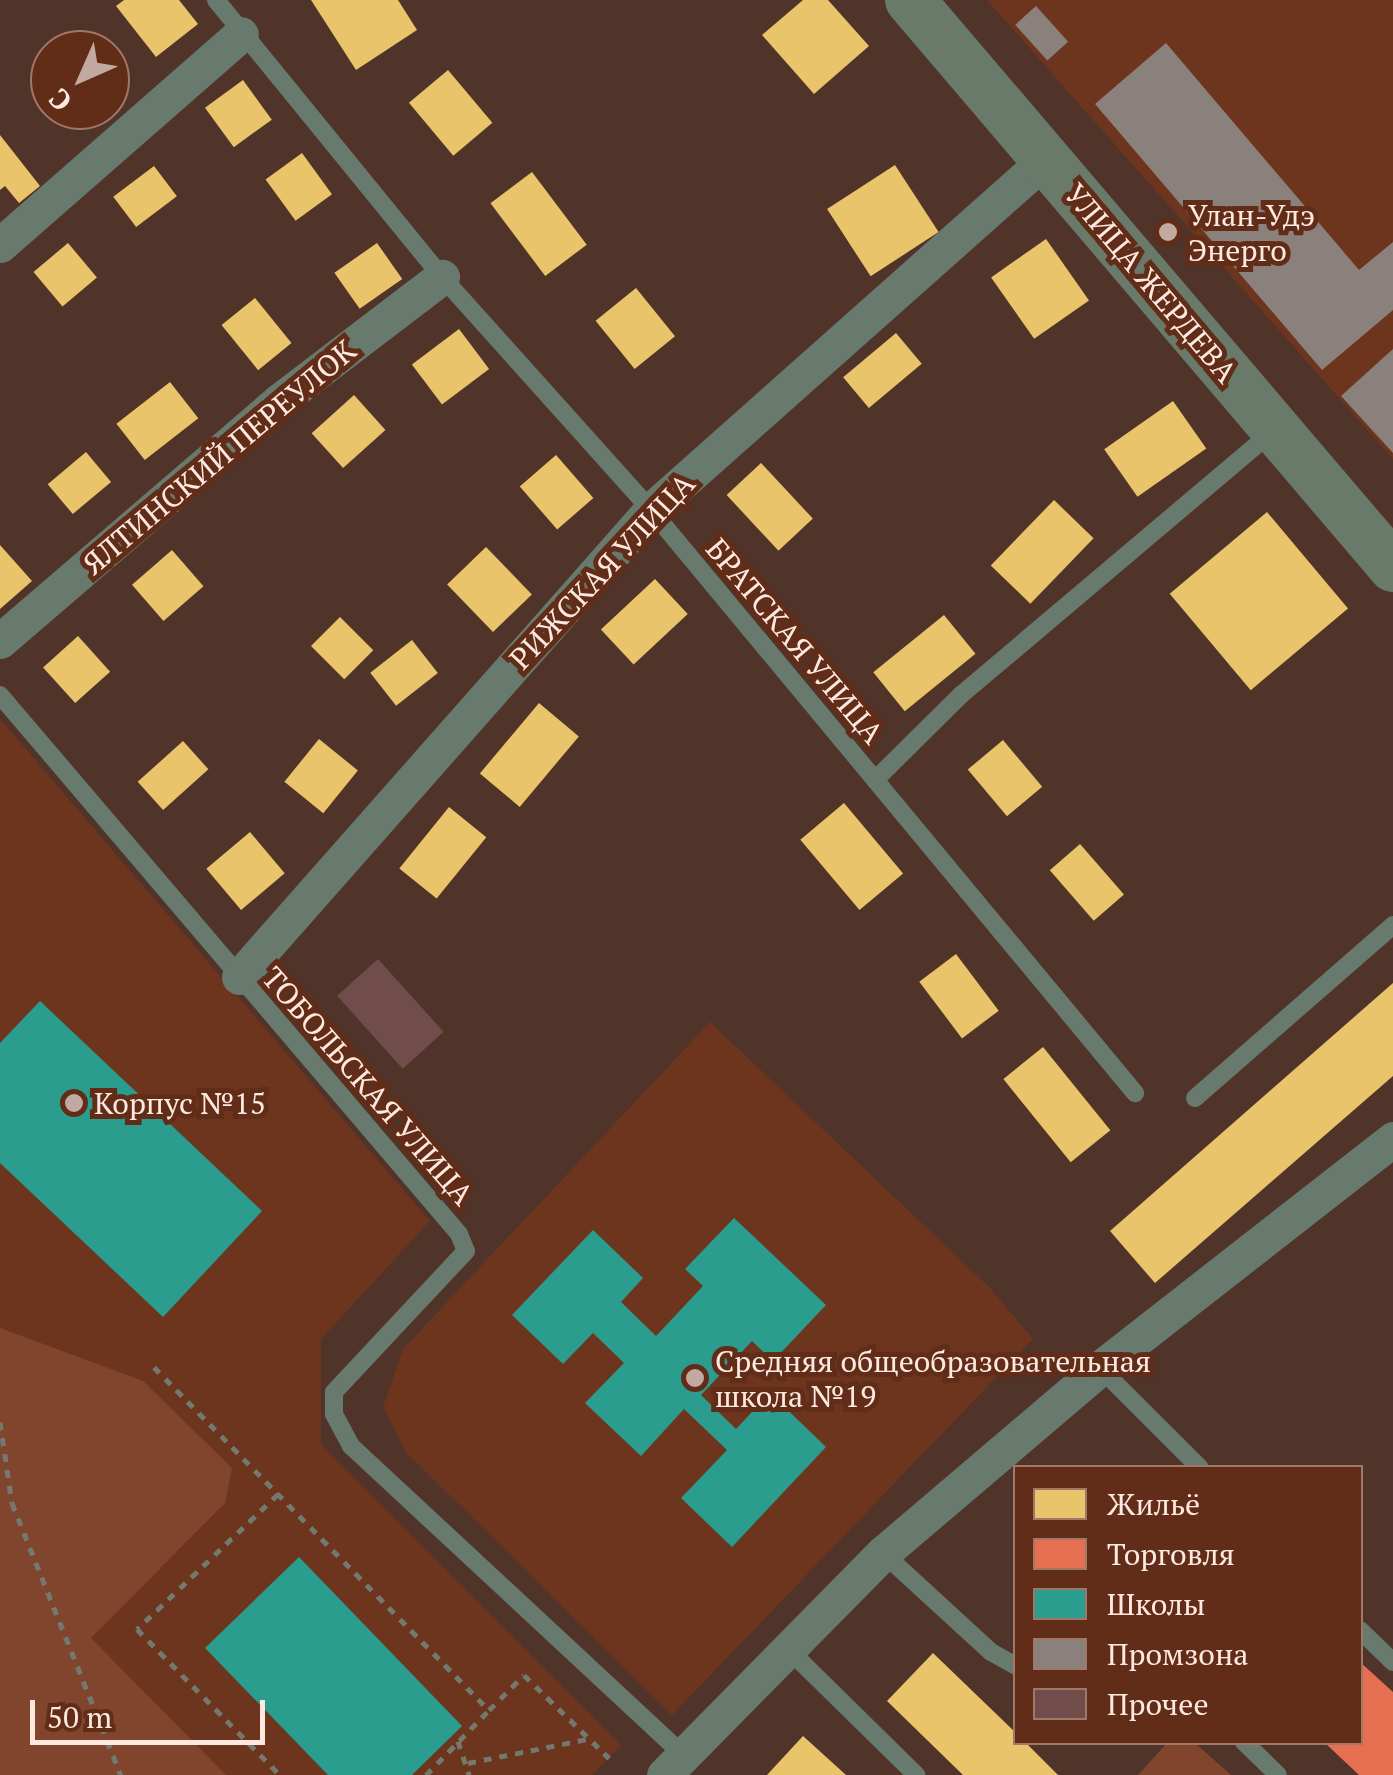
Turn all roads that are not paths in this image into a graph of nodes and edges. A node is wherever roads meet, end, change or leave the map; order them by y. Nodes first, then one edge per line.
1 (216, 0) edge
2 (910, 0) edge
3 (241, 34) junction
4 (1046, 159) junction
5 (0, 245) edge
6 (442, 277) junction
7 (1276, 429) junction
8 (651, 510) junction
9 (1393, 567) edge
10 (0, 640) edge
11 (0, 695) edge
12 (875, 780) junction
13 (1393, 925) edge
14 (238, 978) junction
15 (1135, 1093) dead end
16 (1196, 1098) dead end
17 (1393, 1139) edge
18 (1100, 1368) junction
19 (1197, 1465) edge
20 (883, 1553) junction
21 (1363, 1633) edge
22 (788, 1649) junction
23 (1393, 1662) edge
24 (1013, 1664) edge
25 (1247, 1745) edge
26 (901, 1760) junction
27 (674, 1765) edge
28 (887, 1775) edge
29 (916, 1775) edge
30 (1278, 1775) edge

1 - 3 lane, БРАТСКАЯ УЛИЦА
2 - 4 main road, УЛИЦА ЖЕРДЕВА
3 - 5 street
3 - 6 lane, БРАТСКАЯ УЛИЦА
4 - 7 main road, УЛИЦА ЖЕРДЕВА
4 - 8 street, РИЖСКАЯ УЛИЦА
6 - 8 lane, БРАТСКАЯ УЛИЦА
6 - 10 street, ЯЛТИНСКИЙ ПЕРЕУЛОК
7 - 9 main road, УЛИЦА ЖЕРДЕВА
7 - 12 lane
8 - 12 lane, БРАТСКАЯ УЛИЦА
8 - 14 street, РИЖСКАЯ УЛИЦА
11 - 14 lane, ТОБОЛЬСКАЯ УЛИЦА
12 - 15 lane, БРАТСКАЯ УЛИЦА
13 - 16 lane
14 - 27 lane, ТОБОЛЬСКАЯ УЛИЦА
17 - 18 street
18 - 19 lane
18 - 20 street
20 - 22 street
20 - 24 lane
21 - 23 lane
22 - 26 lane
22 - 27 street
25 - 30 lane
26 - 28 lane
26 - 29 lane

